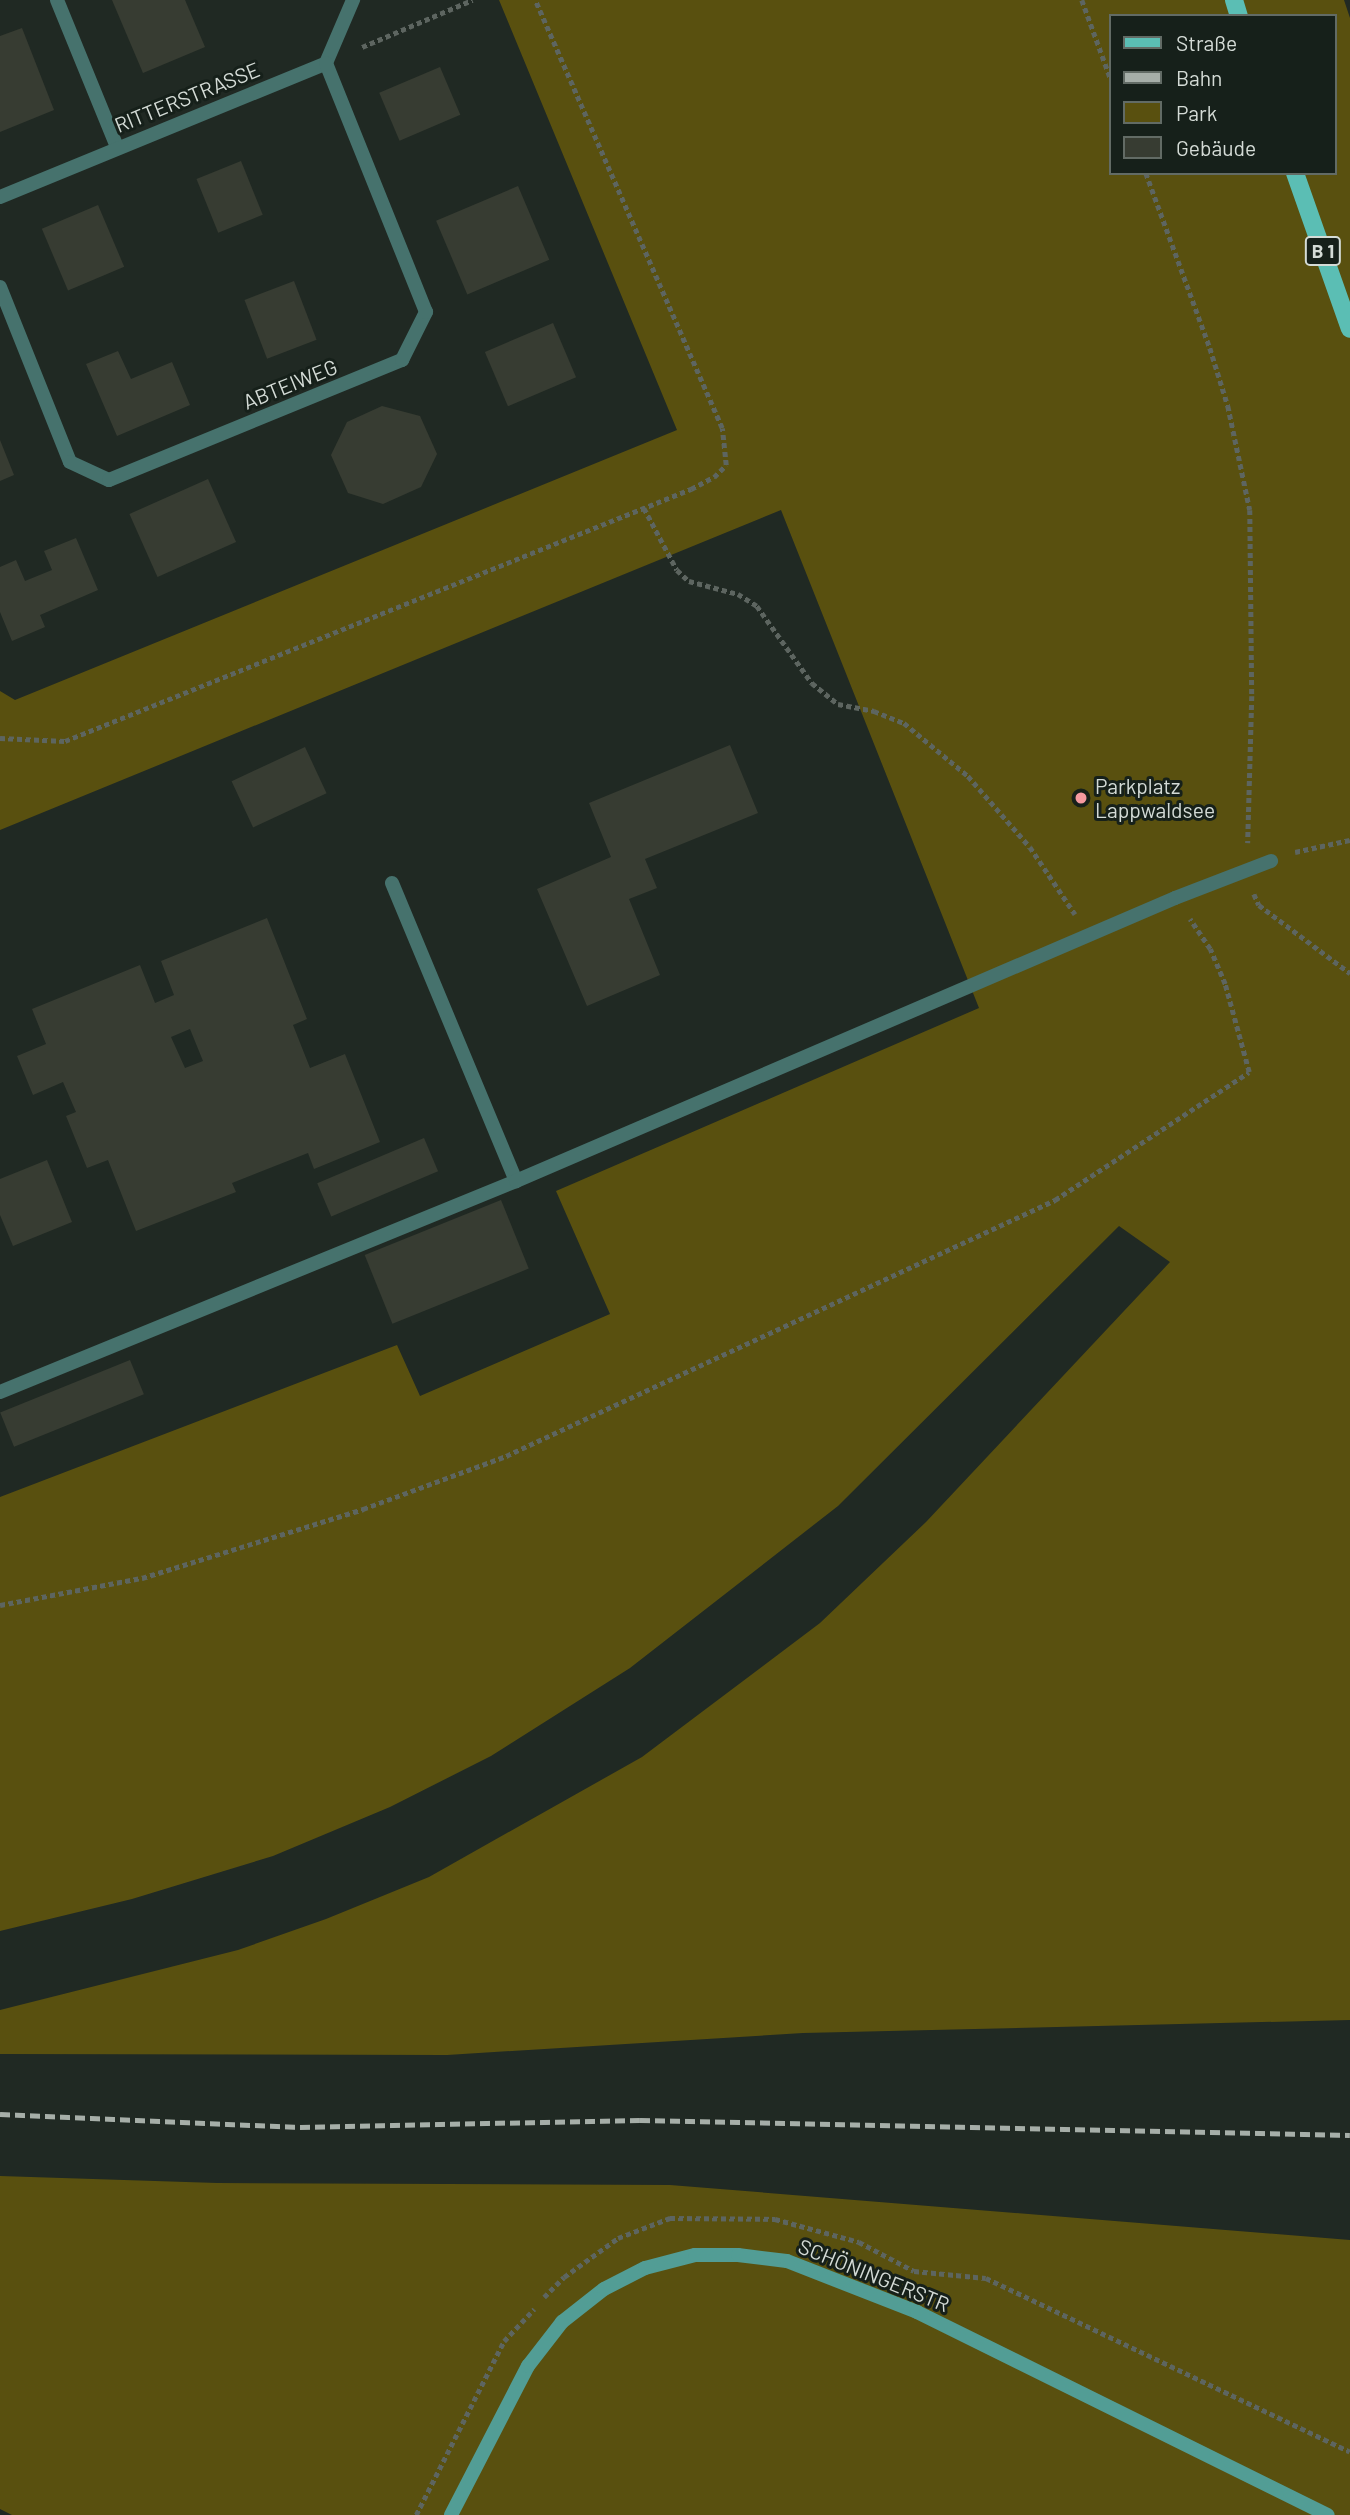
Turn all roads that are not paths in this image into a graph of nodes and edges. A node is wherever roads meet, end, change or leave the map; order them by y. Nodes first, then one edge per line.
1 (57, 0) edge
2 (353, 0) edge
3 (326, 62) junction
4 (117, 147) junction
5 (1296, 175) edge
6 (0, 197) edge
7 (0, 287) edge
8 (1350, 328) edge
9 (1271, 861) road end
10 (392, 883) dead end
11 (516, 1181) junction
12 (0, 1392) edge
13 (451, 2515) edge
14 (1327, 2515) edge

1 - 4 street
2 - 3 street
3 - 4 street, RITTERSTRASSE
3 - 7 street, ABTEIWEG
4 - 6 street, RITTERSTRASSE
5 - 8 main road, B 1
9 - 11 street
10 - 11 street
11 - 12 street
13 - 14 main road, SCHÖNINGERSTR

